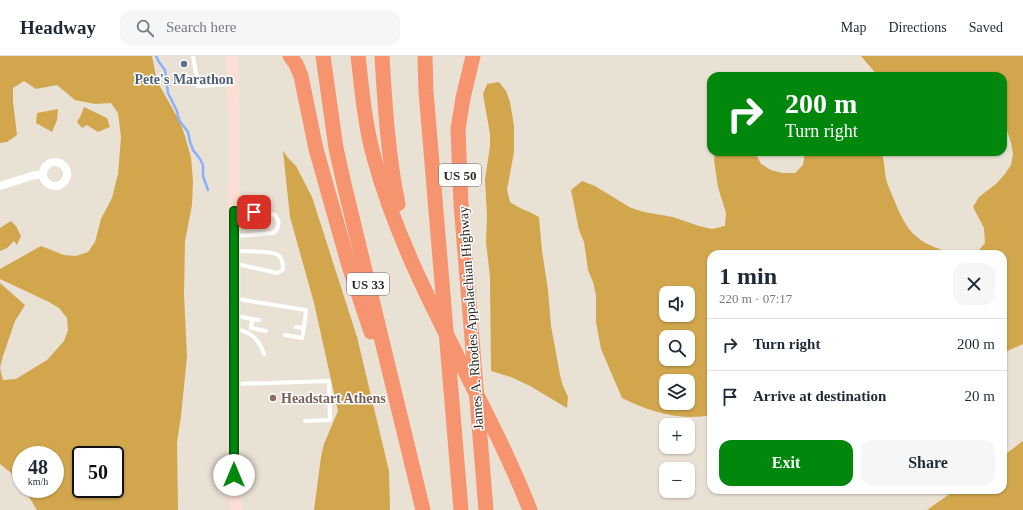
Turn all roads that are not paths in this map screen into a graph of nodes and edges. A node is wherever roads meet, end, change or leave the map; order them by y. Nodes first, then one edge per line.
1 (193, 56) edge
2 (232, 56) edge
3 (290, 56) edge
4 (324, 56) edge
5 (358, 56) edge
6 (382, 56) edge
7 (425, 56) edge
8 (473, 56) edge
9 (233, 84) junction
10 (43, 175) dead end
11 (0, 186) edge
12 (234, 211) junction
13 (234, 236) junction
14 (234, 251) junction
15 (234, 264) junction
16 (415, 271) junction
17 (234, 298) junction
18 (252, 319) junction
19 (259, 320) dead end
20 (234, 322) junction
21 (296, 327) dead end
22 (304, 328) junction
23 (266, 331) dead end
24 (284, 335) dead end
25 (264, 354) dead end
26 (234, 384) junction
27 (305, 421) dead end
28 (408, 447) junction
29 (236, 510) edge
30 (423, 510) edge
31 (461, 510) edge
32 (486, 510) edge
33 (530, 510) edge

1 - 9 lane
2 - 9 main road
3 - 28 highway
4 - 28 highway, US 33
5 - 16 highway
6 - 16 highway
7 - 31 highway, James A. Rhodes Appalachian Highway / US 50
8 - 32 highway, James A. Rhodes Appalachian Highway / US 50
9 - 12 main road
10 - 11 street
12 - 13 main road
12 - 13 lane
13 - 14 main road
14 - 15 main road
14 - 15 lane
15 - 17 main road
16 - 33 highway
17 - 20 main road
17 - 22 lane
18 - 19 lane
18 - 20 lane
18 - 23 lane
20 - 25 lane
20 - 26 main road
21 - 22 lane
22 - 24 lane
26 - 27 lane
26 - 29 main road
28 - 30 highway, US 33

